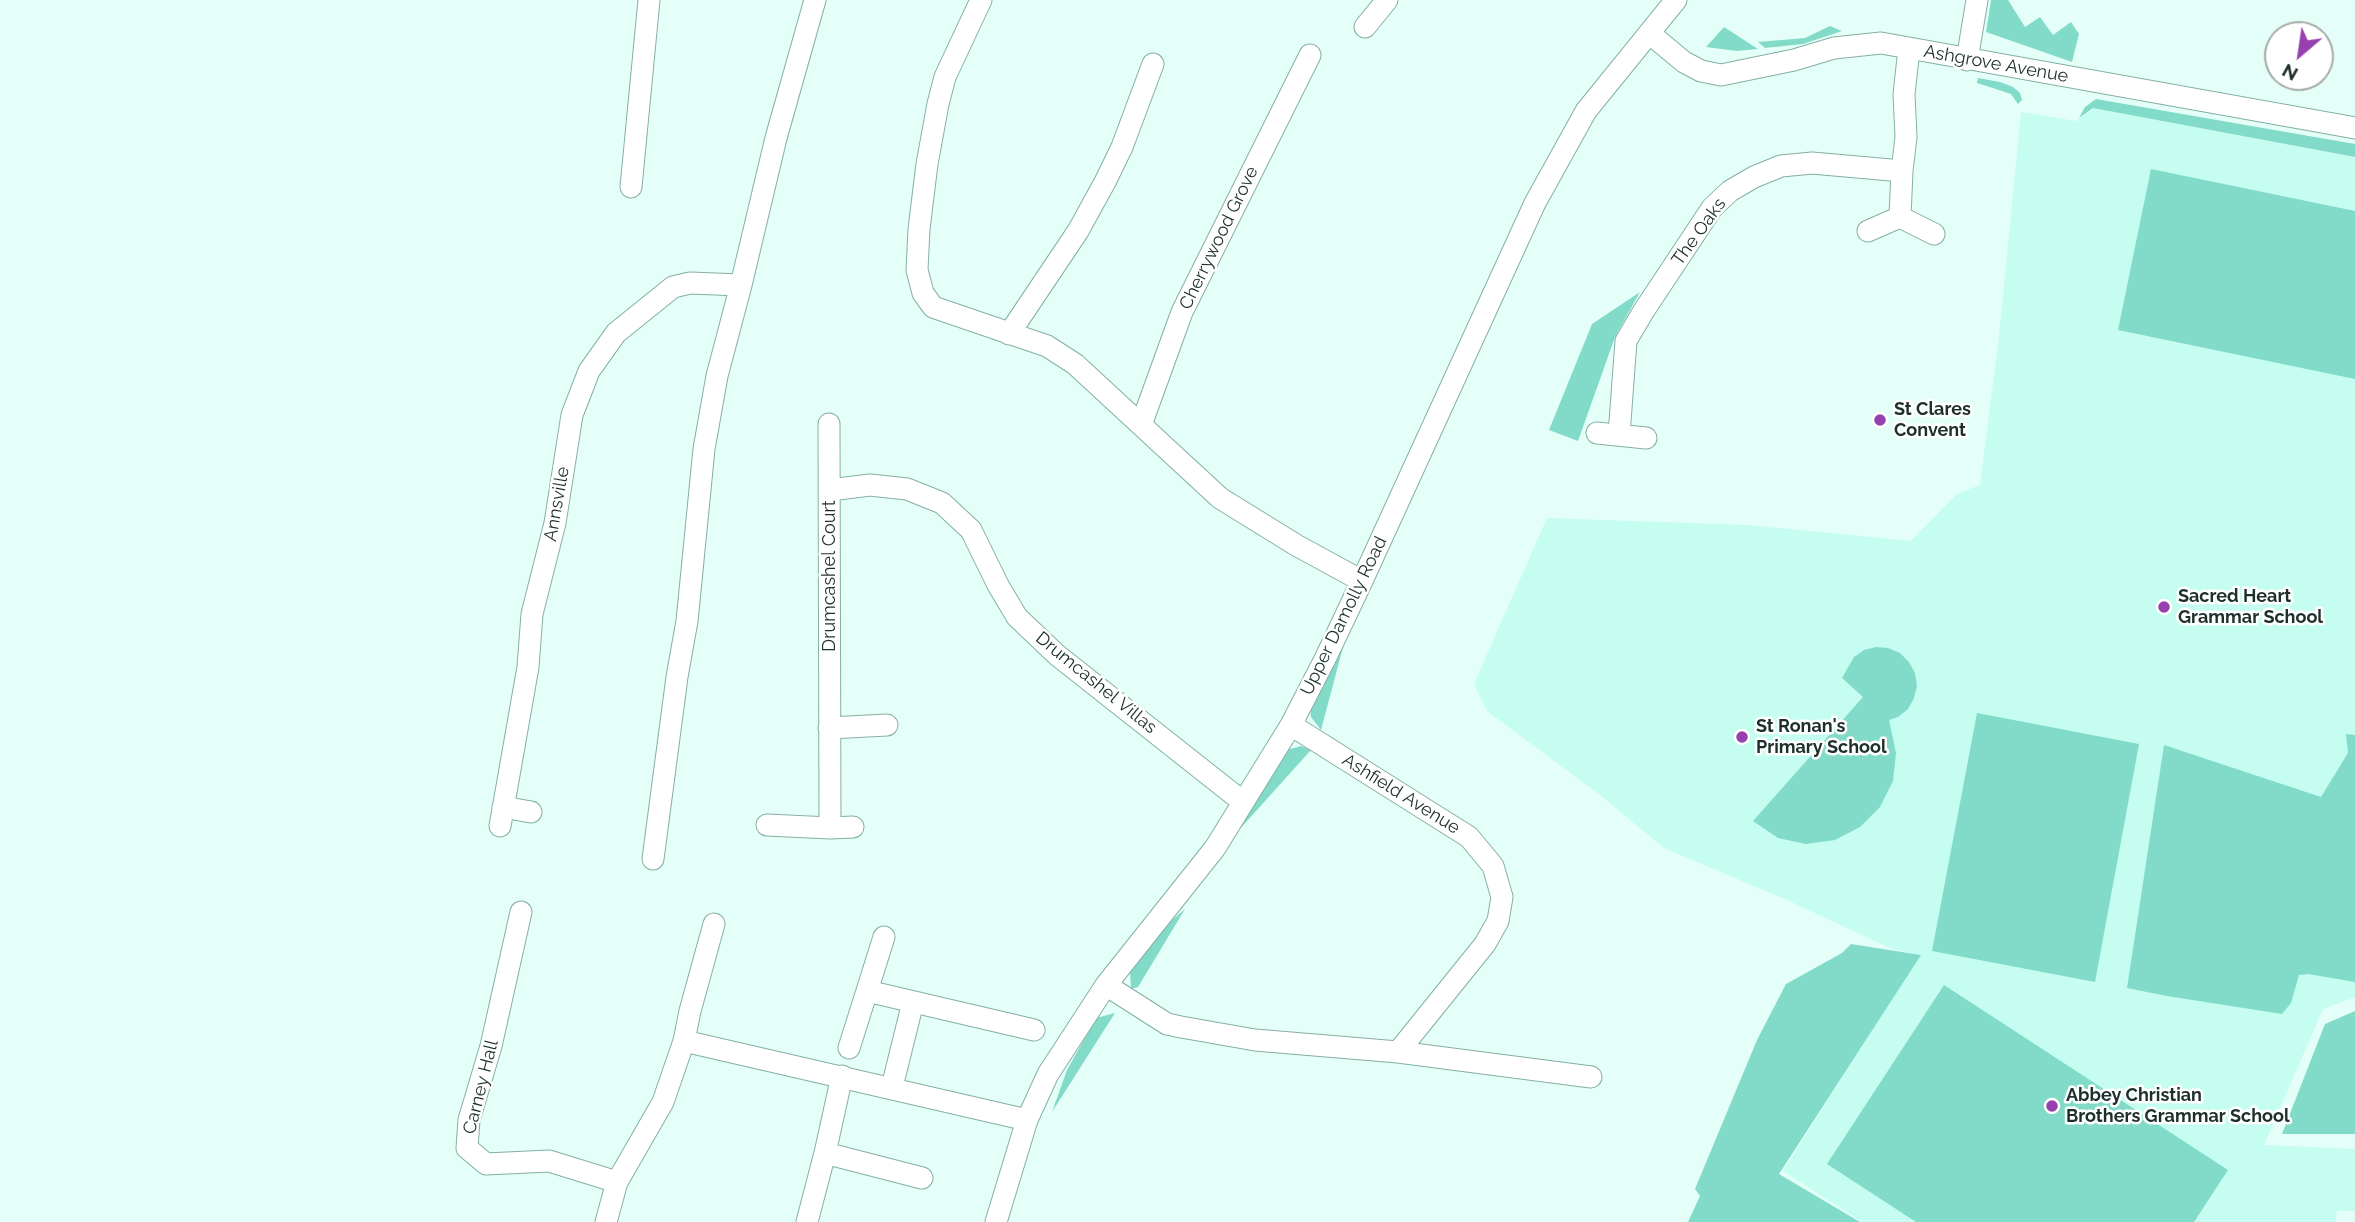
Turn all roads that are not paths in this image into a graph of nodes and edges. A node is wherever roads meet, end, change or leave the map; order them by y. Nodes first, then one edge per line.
1 (649, 0) edge
2 (815, 0) edge
3 (981, 0) edge
4 (1387, 0) edge
5 (1676, 0) edge
6 (1977, 0) edge
7 (1365, 27) dead end
8 (1649, 33) junction
9 (1909, 49) junction
10 (1310, 55) dead end
11 (1967, 60) junction
12 (1153, 64) dead end
13 (2355, 128) edge
14 (1902, 171) junction
15 (631, 187) dead end
16 (1900, 217) junction
17 (1868, 231) dead end
18 (1934, 234) dead end
19 (741, 285) junction
20 (1009, 334) junction
21 (829, 424) dead end
22 (1140, 425) junction
23 (1597, 433) dead end
24 (1619, 435) junction
25 (1646, 438) dead end
26 (830, 490) junction
27 (1362, 581) junction
28 (887, 725) dead end
29 (1291, 725) junction
30 (829, 728) junction
31 (1243, 802) junction
32 (531, 812) dead end
33 (767, 825) dead end
34 (853, 827) dead end
35 (830, 828) junction
36 (653, 859) dead end
37 (521, 912) dead end
38 (714, 924) dead end
39 (884, 937) dead end
40 (1106, 985) junction
41 (867, 991) junction
42 (913, 1002) junction
43 (1034, 1030) dead end
44 (684, 1041) junction
45 (849, 1048) dead end
46 (1398, 1052) junction
47 (842, 1076) junction
48 (1591, 1077) dead end
49 (892, 1087) junction
50 (1027, 1120) junction
51 (825, 1153) junction
52 (922, 1178) dead end
53 (617, 1182) junction
54 (606, 1222) edge
55 (807, 1222) edge
56 (996, 1222) edge

1 - 15 street
2 - 19 street
3 - 20 street
4 - 7 street
5 - 8 street, Upper Damolly Road
6 - 11 street
8 - 9 street, Ashgrove Avenue
8 - 27 street, Upper Damolly Road
9 - 11 street, Ashgrove Avenue
9 - 14 street
10 - 22 street, Cherrywood Grove
11 - 13 street, Ashgrove Avenue
12 - 20 street
14 - 16 street
14 - 24 street, The Oaks
16 - 17 street
16 - 18 street
19 - 32 street, Annsville
19 - 36 street
20 - 22 street
21 - 26 street, Drumcashel Court
22 - 27 street
23 - 24 street
24 - 25 street
26 - 30 street, Drumcashel Court
26 - 31 street, Drumcashel Villas
27 - 29 street, Upper Damolly Road
28 - 30 street
29 - 31 street, Upper Damolly Road
29 - 46 street, Ashfield Avenue
30 - 35 street, Drumcashel Court
31 - 40 street, Upper Damolly Road
33 - 35 street
34 - 35 street
37 - 53 street, Carney Hall
38 - 44 street
39 - 41 street
40 - 46 street
40 - 50 street, Upper Damolly Road
41 - 42 street
41 - 45 street
42 - 43 street
42 - 49 street
44 - 47 street
44 - 53 street
46 - 48 street
47 - 49 street
47 - 51 street
49 - 50 street
50 - 56 street, Upper Damolly Road
51 - 52 street
51 - 55 street
53 - 54 street

